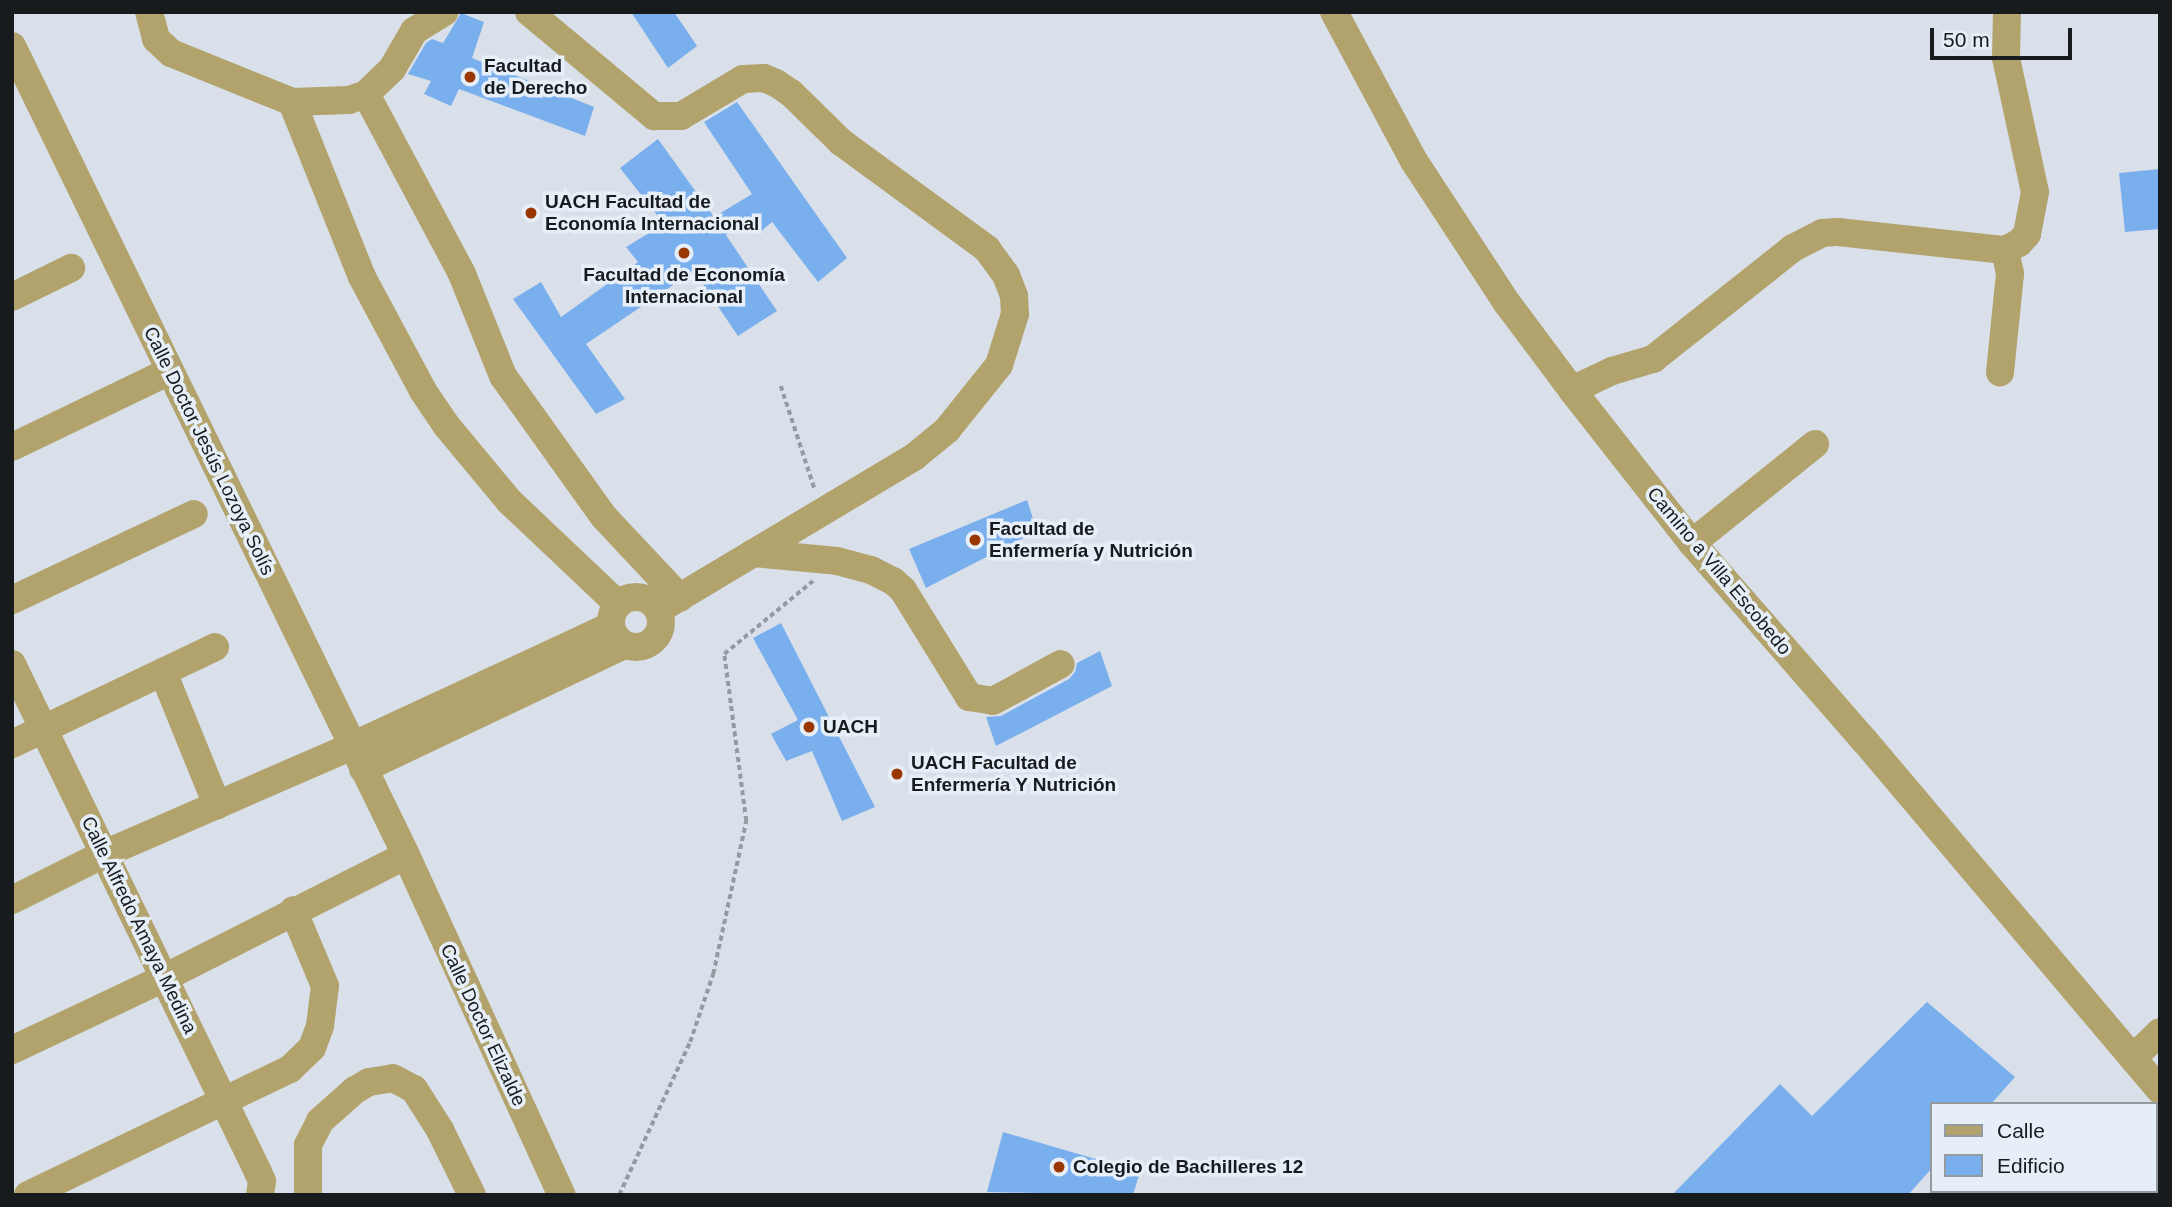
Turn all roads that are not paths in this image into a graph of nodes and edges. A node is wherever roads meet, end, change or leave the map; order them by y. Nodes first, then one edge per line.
1 (149, 12) edge
2 (445, 12) edge
3 (529, 12) edge
4 (1334, 12) edge
5 (2007, 12) edge
6 (12, 46) edge
7 (366, 94) junction
8 (292, 102) junction
9 (2005, 250) junction
10 (71, 268) dead end
11 (12, 298) edge
12 (170, 371) junction
13 (2000, 372) dead end
14 (1572, 390) junction
15 (1815, 444) dead end
16 (12, 447) edge
17 (194, 514) dead end
18 (1692, 543) junction
19 (753, 553) junction
20 (12, 600) edge
21 (669, 604) junction
22 (618, 625) junction
23 (215, 648) dead end
24 (12, 664) edge
25 (1061, 664) dead end
26 (163, 672) junction
27 (44, 729) junction
28 (12, 744) edge
29 (358, 757) junction
30 (218, 804) junction
31 (104, 854) junction
32 (405, 855) junction
33 (12, 900) edge
34 (293, 910) junction
35 (164, 978) junction
36 (2160, 1032) edge
37 (12, 1050) edge
38 (2133, 1058) junction
39 (2160, 1090) edge
40 (224, 1102) junction
41 (261, 1191) edge
42 (28, 1195) edge
43 (308, 1195) edge
44 (472, 1195) edge
45 (562, 1195) edge

1 - 8 street
2 - 7 street
3 - 19 street
4 - 14 street, Camino a Villa Escobedo
5 - 9 street
6 - 12 street, Calle Doctor Jesús Lozoya Solís
7 - 8 street
7 - 21 street
8 - 22 street
9 - 13 street
9 - 14 street
10 - 11 street
12 - 16 street
12 - 29 street, Calle Doctor Jesús Lozoya Solís
14 - 18 street, Camino a Villa Escobedo
15 - 18 street
17 - 20 street
18 - 38 street, Camino a Villa Escobedo
19 - 21 street
19 - 25 street
21 - 22 street
21 - 22 street
22 - 29 street
23 - 26 street
24 - 27 street, Calle Alfredo Amaya Medina
26 - 27 street
26 - 30 street
27 - 28 street
27 - 31 street, Calle Alfredo Amaya Medina
29 - 30 street
29 - 32 street, Calle Doctor Jesús Lozoya Solís
30 - 31 street
31 - 33 street
31 - 35 street, Calle Alfredo Amaya Medina
32 - 34 street
32 - 45 street, Calle Doctor Elizalde
34 - 35 street
34 - 40 street
35 - 37 street
35 - 40 street, Calle Alfredo Amaya Medina
36 - 38 street
38 - 39 street, Camino a Villa Escobedo
40 - 41 street, Calle Alfredo Amaya Medina
40 - 42 street
43 - 44 street

